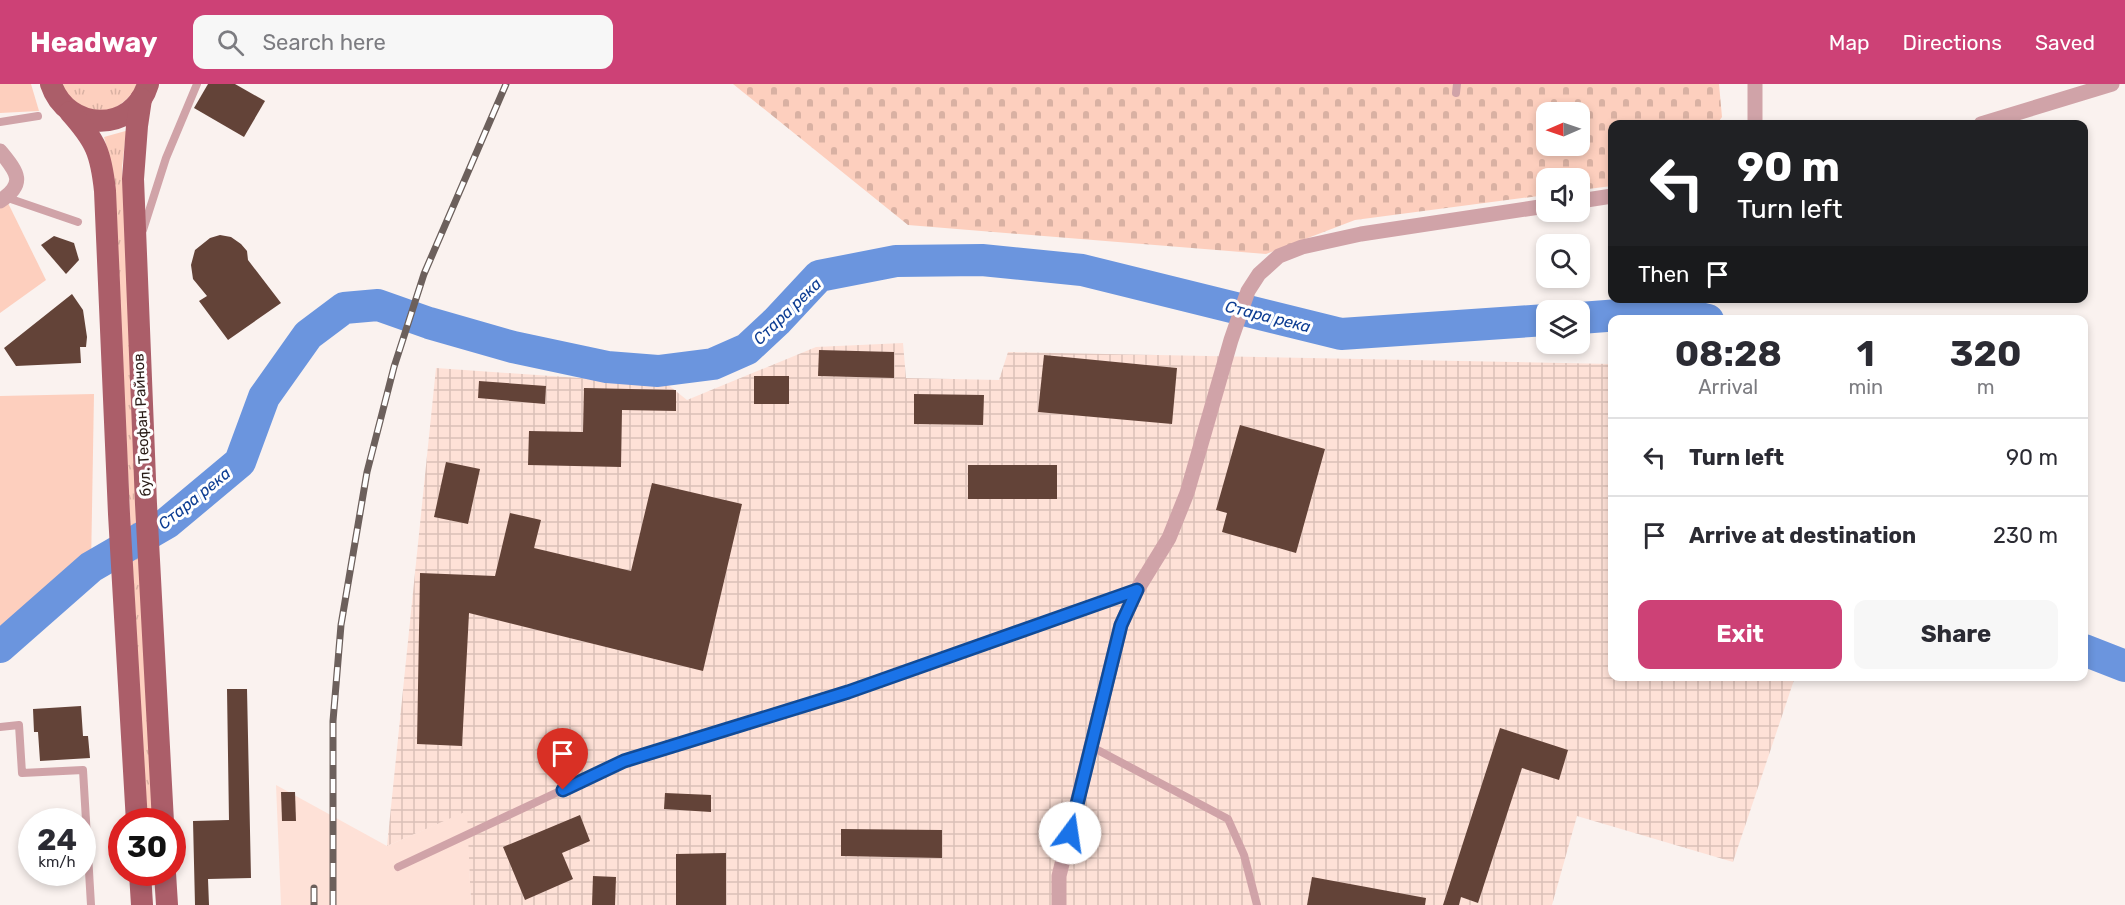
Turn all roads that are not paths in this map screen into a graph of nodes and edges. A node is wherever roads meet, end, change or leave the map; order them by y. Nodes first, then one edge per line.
1 (51, 84) edge
2 (197, 84) edge
3 (1457, 84) edge
4 (1755, 84) edge
5 (2112, 84) edge
6 (145, 92) edge
7 (1456, 93) dead end
8 (70, 112) junction
9 (38, 116) dead end
10 (1755, 120) edge
11 (1994, 120) edge
12 (0, 122) edge
13 (0, 151) edge
14 (1608, 197) edge
15 (3, 199) edge
16 (1590, 199) edge
17 (1536, 208) edge
18 (78, 222) dead end
19 (135, 257) junction
20 (1137, 590) junction
21 (0, 727) edge
22 (1092, 747) junction
23 (136, 808) edge
24 (162, 808) edge
25 (398, 867) dead end
26 (140, 886) edge
27 (166, 886) edge
28 (91, 905) edge
29 (141, 905) edge
30 (167, 905) edge
31 (1059, 905) edge
32 (1257, 905) edge

1 - 8 main road, бул. Теофан Райнов
2 - 19 lane
3 - 7 lane
4 - 10 street
5 - 11 street
6 - 8 main road
6 - 19 main road, бул. Теофан Райнов
8 - 23 main road, бул. Теофан Райнов
9 - 12 lane
13 - 15 street
14 - 16 street
15 - 18 lane
17 - 20 street
19 - 24 main road, бул. Теофан Райнов
20 - 22 street
20 - 25 lane
21 - 28 lane
22 - 31 street
22 - 32 lane
26 - 29 main road
27 - 30 main road

